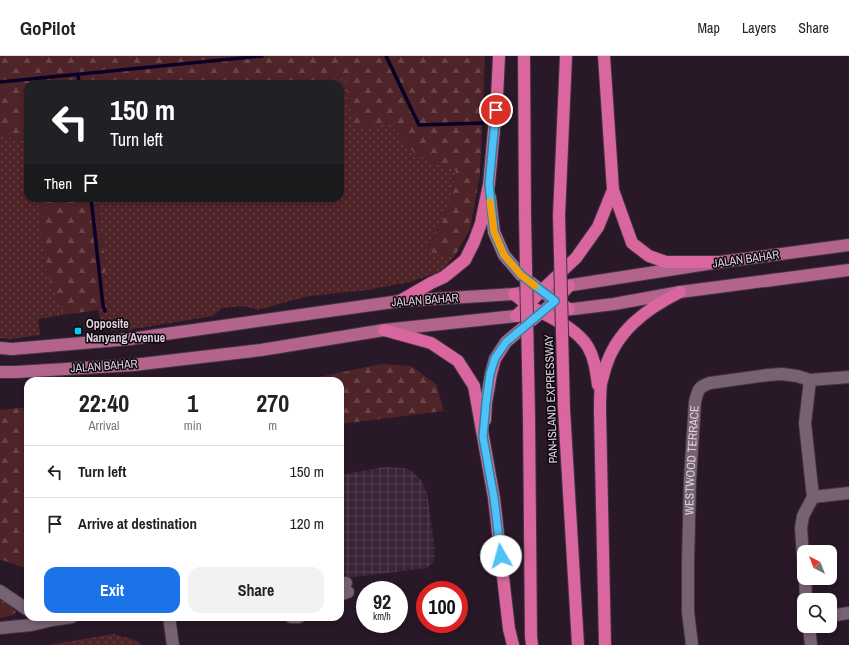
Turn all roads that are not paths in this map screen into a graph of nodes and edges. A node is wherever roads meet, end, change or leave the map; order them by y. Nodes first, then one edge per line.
1 (499, 56) edge
2 (524, 56) edge
3 (566, 56) edge
4 (604, 56) edge
5 (489, 184) junction
6 (613, 190) junction
7 (849, 246) edge
8 (720, 262) junction
9 (849, 270) edge
10 (569, 286) junction
11 (542, 290) junction
12 (680, 292) junction
13 (514, 294) junction
14 (400, 301) junction
15 (555, 301) junction
16 (528, 305) junction
17 (569, 309) junction
18 (542, 312) junction
19 (516, 316) junction
20 (384, 330) junction
21 (0, 348) edge
22 (0, 372) edge
23 (849, 377) edge
24 (810, 380) junction
25 (600, 403) junction
26 (483, 437) junction
27 (849, 494) edge
28 (813, 497) junction
29 (802, 545) edge
30 (0, 591) edge
31 (24, 607) edge
32 (849, 613) edge
33 (837, 615) edge
34 (42, 621) edge
35 (170, 621) edge
36 (0, 628) edge
37 (810, 633) edge
38 (173, 645) edge
39 (513, 645) edge
40 (532, 645) edge
41 (578, 645) edge
42 (605, 645) edge
43 (692, 645) edge
44 (811, 645) edge

1 - 5 highway
2 - 40 highway, PAN-ISLAND EXPRESSWAY, bridge
3 - 41 highway, PAN-ISLAND EXPRESSWAY, bridge
4 - 6 highway
5 - 11 highway
5 - 14 highway
6 - 8 highway
6 - 11 highway
7 - 8 main road, JALAN BAHAR
8 - 10 main road, JALAN BAHAR
9 - 12 main road, JALAN BAHAR
10 - 11 main road, JALAN BAHAR
10 - 15 highway
11 - 13 main road, JALAN BAHAR
11 - 15 highway
11 - 16 highway
12 - 17 main road, JALAN BAHAR
12 - 25 highway
13 - 14 main road, JALAN BAHAR
13 - 16 highway
14 - 21 main road, JALAN BAHAR
15 - 17 highway
15 - 18 highway
16 - 18 highway
16 - 19 highway
17 - 18 main road, JALAN BAHAR
18 - 19 main road, JALAN BAHAR
18 - 25 highway
18 - 26 highway
19 - 20 main road, JALAN BAHAR
20 - 22 main road, JALAN BAHAR
20 - 26 highway
23 - 24 street, WESTWOOD TERRACE
24 - 28 street
24 - 43 street, WESTWOOD TERRACE
25 - 42 highway
26 - 39 highway
27 - 28 street
28 - 29 street
30 - 31 street
32 - 33 street
34 - 36 street
35 - 38 street
37 - 44 street

